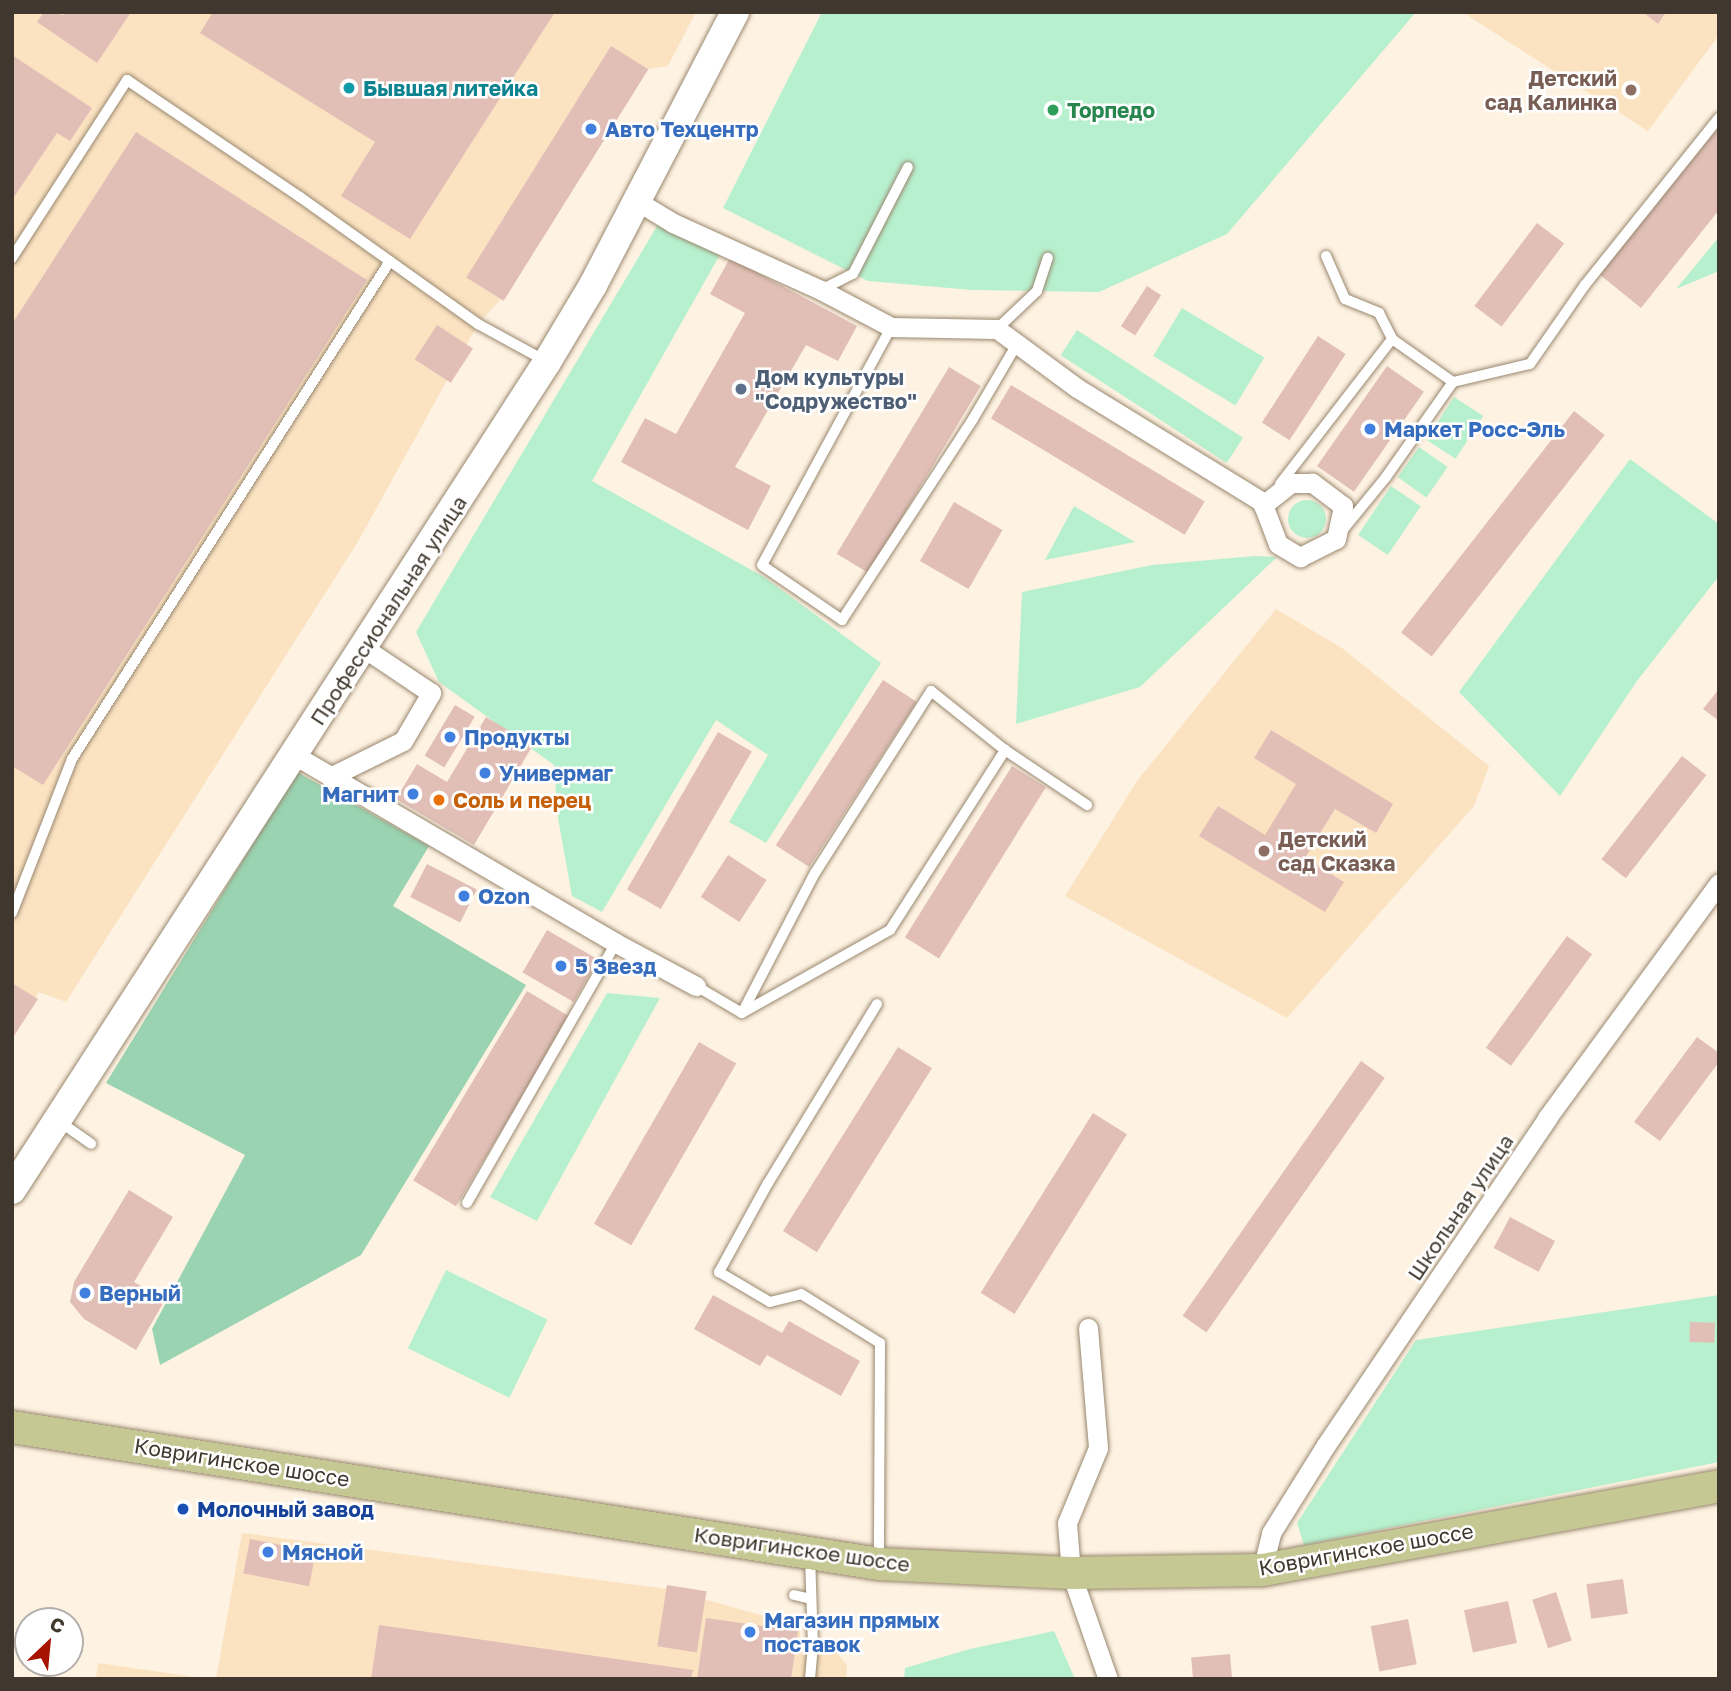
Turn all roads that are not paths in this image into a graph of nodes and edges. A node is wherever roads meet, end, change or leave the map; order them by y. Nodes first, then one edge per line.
1 (735, 12) edge
2 (1719, 118) edge
3 (908, 167) dead end
4 (636, 201) junction
5 (1326, 256) dead end
6 (12, 258) edge
7 (1048, 258) dead end
8 (390, 261) junction
9 (821, 290) junction
10 (891, 327) junction
11 (997, 329) junction
12 (1392, 339) junction
13 (1017, 344) junction
14 (547, 362) junction
15 (1453, 382) junction
16 (1263, 505) junction
17 (1336, 539) junction
18 (364, 648) junction
19 (1005, 750) junction
20 (296, 756) junction
21 (330, 777) junction
22 (1087, 805) dead end
23 (1719, 883) edge
24 (12, 913) edge
25 (617, 943) junction
26 (696, 986) joint
27 (877, 1004) dead end
28 (742, 1013) junction
29 (58, 1121) junction
30 (91, 1144) dead end
31 (12, 1190) edge
32 (467, 1203) dead end
33 (1088, 1328) dead end
34 (12, 1427) edge
35 (1719, 1486) edge
36 (810, 1552) junction
37 (880, 1564) junction
38 (1262, 1570) junction
39 (1072, 1573) junction
40 (794, 1595) dead end
41 (811, 1598) junction
42 (810, 1679) edge
43 (1108, 1679) edge

1 - 4 main road, Профессиональная улица
2 - 15 lane
3 - 9 lane
4 - 9 street
4 - 14 main road, Профессиональная улица
5 - 12 lane
6 - 8 lane
7 - 11 lane
8 - 14 lane
8 - 24 lane
9 - 10 street
10 - 11 street
10 - 13 lane
11 - 13 street
12 - 15 lane
12 - 16 lane
13 - 16 street
14 - 18 main road, Профессиональная улица
15 - 17 lane
16 - 17 street
16 - 17 street
18 - 20 main road, Профессиональная улица
18 - 21 street
19 - 22 lane
19 - 28 lane
19 - 28 lane
20 - 21 street
20 - 29 main road, Профессиональная улица
21 - 25 street
23 - 38 street, Школьная улица
25 - 26 street
25 - 32 lane
26 - 28 lane
27 - 37 lane
29 - 30 lane
29 - 31 main road, Профессиональная улица
33 - 39 street
34 - 36 main road, Ковригинское шоссе
35 - 38 main road, Ковригинское шоссе
36 - 37 main road, Ковригинское шоссе
36 - 41 lane
37 - 39 main road, Ковригинское шоссе
38 - 39 main road, Ковригинское шоссе
39 - 43 street
40 - 41 lane
41 - 42 lane

